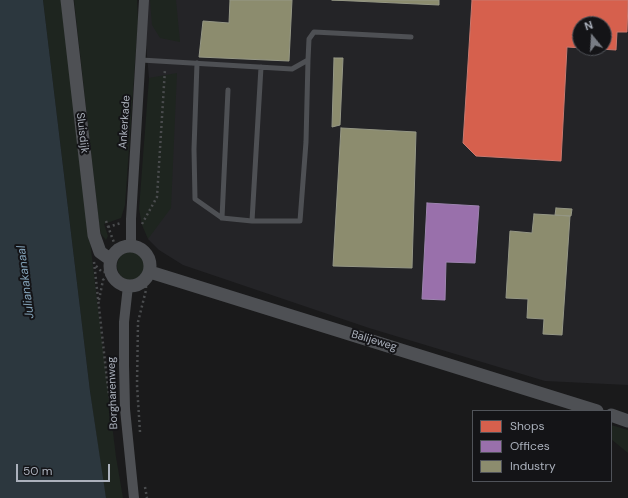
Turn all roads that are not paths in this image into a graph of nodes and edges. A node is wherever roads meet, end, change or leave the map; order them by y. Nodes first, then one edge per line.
1 (67, 0) edge
2 (144, 0) edge
3 (411, 37) dead end
4 (141, 60) junction
5 (308, 60) junction
6 (197, 63) junction
7 (260, 67) junction
8 (228, 90) dead end
9 (222, 218) junction
10 (252, 221) junction
11 (131, 246) junction
12 (113, 255) junction
13 (148, 276) junction
14 (128, 286) junction
15 (594, 410) edge
16 (612, 416) edge
17 (628, 421) edge
18 (134, 498) edge

1 - 12 street, Sluisdijk
2 - 4 street, Ankerkade
3 - 5 lane
4 - 6 lane
4 - 11 street, Ankerkade
5 - 7 lane
5 - 10 lane
6 - 7 lane
6 - 9 lane
7 - 10 lane
8 - 9 lane
9 - 10 lane
11 - 12 street
11 - 13 street
12 - 14 street
13 - 14 street
13 - 15 street, Balijeweg
14 - 18 street, Borgharenweg
16 - 17 street

